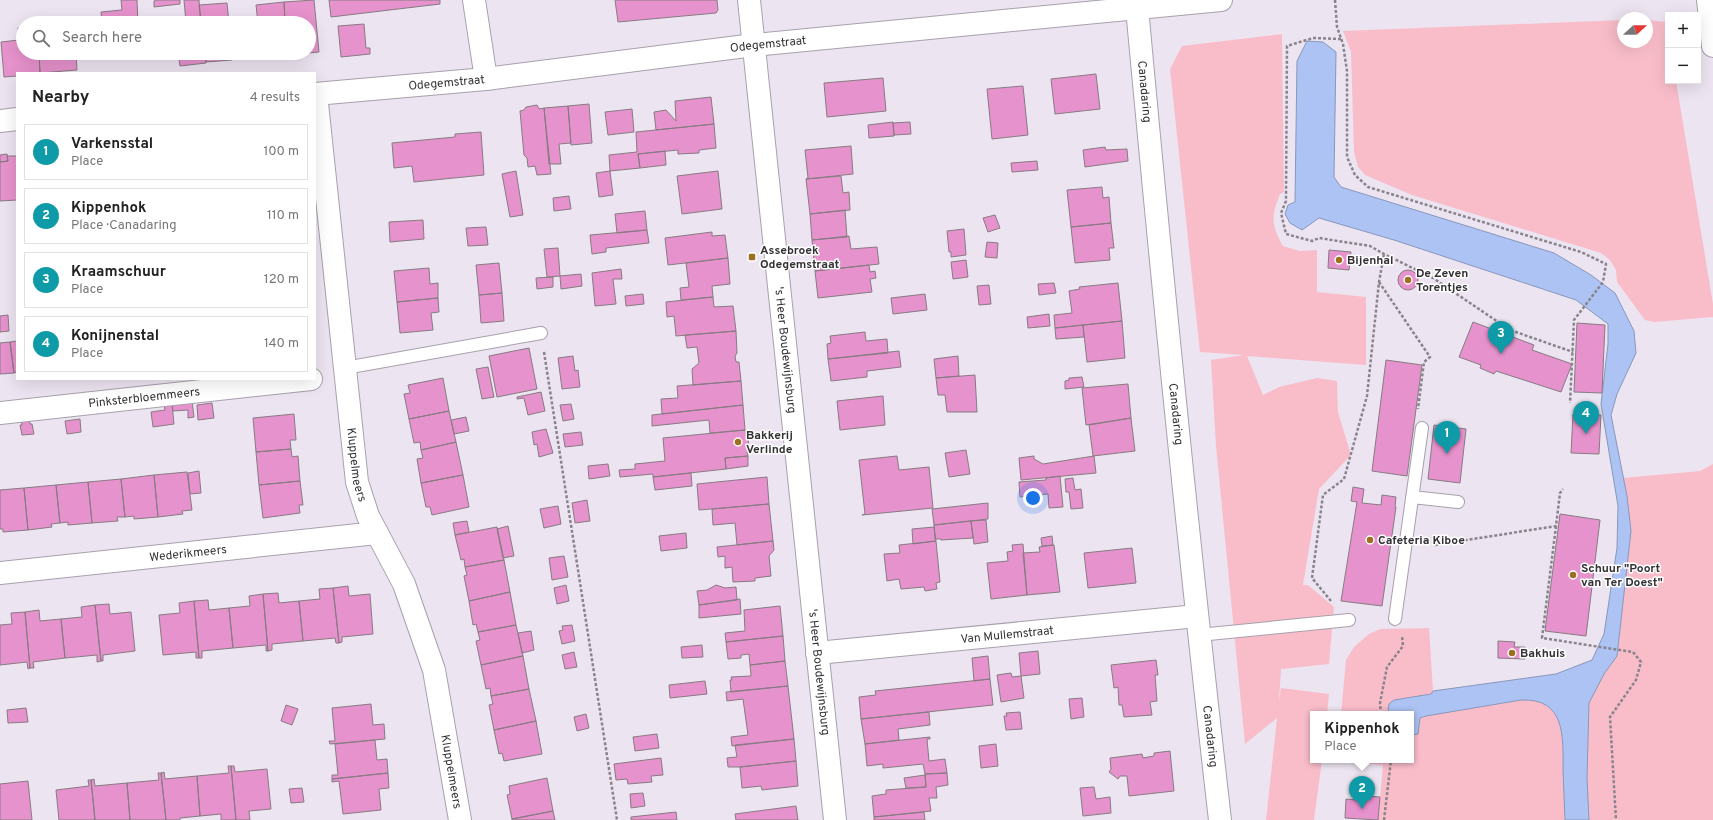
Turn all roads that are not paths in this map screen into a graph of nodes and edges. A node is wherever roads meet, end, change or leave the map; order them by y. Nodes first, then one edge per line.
1 (474, 0) edge
2 (749, 0) edge
3 (1222, 0) edge
4 (1708, 0) edge
5 (1137, 8) junction
6 (754, 45) junction
7 (1713, 46) edge
8 (486, 80) junction
9 (316, 94) edge
10 (16, 119) edge
11 (0, 121) edge
12 (541, 333) road end
13 (345, 372) junction
14 (316, 379) edge
15 (303, 380) edge
16 (0, 413) edge
17 (1422, 428) road end
18 (1412, 497) junction
19 (1458, 502) dead end
20 (377, 533) junction
21 (0, 574) edge
22 (1395, 619) dead end
23 (1349, 620) road end
24 (1198, 625) junction
25 (817, 653) junction
26 (460, 820) edge
27 (835, 820) edge
28 (1220, 820) edge

1 - 8 street
2 - 6 street, 's Heer Boudewijnsburg
3 - 5 street, Odegemstraat
4 - 7 street
5 - 6 street, Odegemstraat
5 - 24 street, Canadaring
6 - 8 street, Odegemstraat
6 - 25 street, 's Heer Boudewijnsburg
8 - 9 street, Odegemstraat
9 - 13 street, Kluppelmeers
10 - 11 street
12 - 13 lane
13 - 14 street
13 - 20 street, Kluppelmeers
15 - 16 street, Pinksterbloemmeers
17 - 18 lane
18 - 19 lane
18 - 22 lane
20 - 21 street, Wederikmeers
20 - 26 street, Kluppelmeers
23 - 24 lane
24 - 25 street, Van Mullemstraat
24 - 28 street, Canadaring
25 - 27 street, 's Heer Boudewijnsburg

